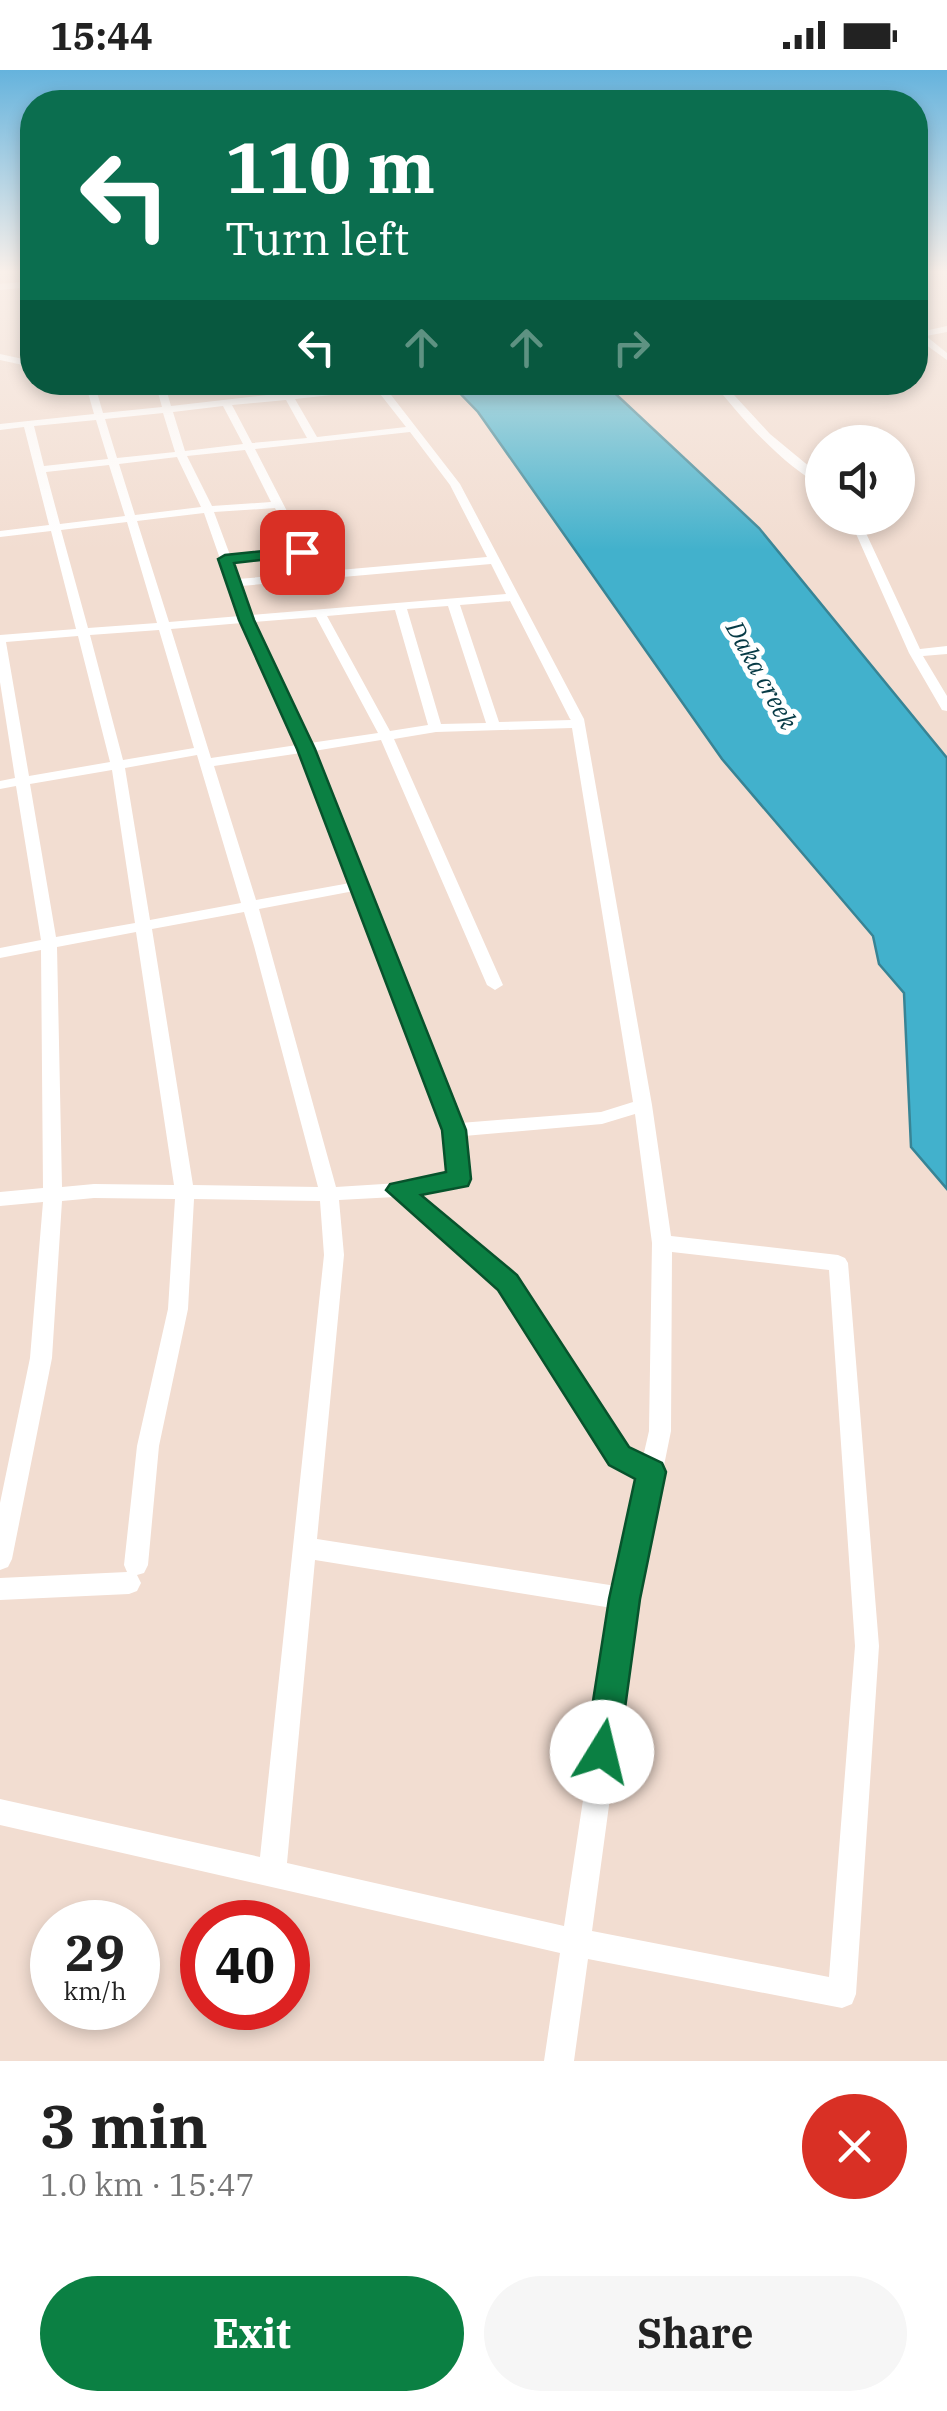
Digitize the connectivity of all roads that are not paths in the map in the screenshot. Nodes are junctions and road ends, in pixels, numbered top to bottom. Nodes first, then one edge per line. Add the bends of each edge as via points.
1 (93, 395) edge
2 (164, 395) edge
3 (309, 395) edge
4 (385, 395) edge
5 (728, 395) edge
6 (289, 398) junction
7 (226, 404) junction
8 (169, 409) junction
9 (99, 417) junction
10 (28, 424) junction
11 (0, 427) edge
12 (414, 429) junction
13 (313, 439) junction
14 (249, 447) junction
15 (181, 455) junction
16 (112, 461) junction
17 (805, 468) edge
18 (42, 469) junction
19 (278, 504) junction
20 (208, 509) junction
21 (130, 519) junction
22 (56, 528) junction
23 (0, 534) edge
24 (862, 535) edge
25 (225, 559) junction
26 (496, 560) junction
27 (234, 583) junction
28 (515, 597) junction
29 (453, 602) junction
30 (400, 607) junction
31 (320, 614) junction
32 (246, 620) junction
33 (164, 628) junction
34 (82, 634) junction
35 (0, 641) edge
36 (947, 650) edge
37 (916, 654) junction
38 (946, 703) edge
39 (578, 724) junction
40 (494, 726) junction
41 (436, 728) junction
42 (386, 736) junction
43 (306, 749) junction
44 (206, 756) junction
45 (118, 765) junction
46 (24, 781) junction
47 (0, 785) edge
48 (357, 886) junction
49 (250, 904) junction
50 (143, 925) junction
51 (49, 943) junction
52 (0, 953) edge
53 (495, 985) dead end
54 (643, 1106) junction
55 (454, 1130) junction
56 (398, 1190) junction
57 (185, 1192) junction
58 (53, 1194) junction
59 (329, 1194) junction
60 (0, 1199) edge
61 (662, 1243) junction
62 (651, 1472) junction
63 (304, 1548) junction
64 (0, 1558) edge
65 (0, 1589) edge
66 (625, 1599) junction
67 (0, 1812) edge
68 (272, 1874) junction
69 (574, 1942) junction
70 (559, 2061) edge

1 - 9 street
2 - 8 street
3 - 6 street
4 - 12 street
5 - 17 street
6 - 7 street
6 - 13 street
7 - 8 street
7 - 14 street
8 - 9 street
8 - 15 street
9 - 10 street
9 - 16 street
10 - 11 street
10 - 18 street
12 - 13 street
12 - 26 street via 456,484
13 - 14 street
14 - 15 street
14 - 19 street
15 - 16 street
15 - 20 street
16 - 18 street
16 - 21 street
18 - 22 street
19 - 20 street
19 - 25 street via 302,552
20 - 21 street
20 - 25 street
21 - 22 street
21 - 33 street
22 - 23 street
22 - 34 street
24 - 37 street
25 - 27 street
26 - 27 street
26 - 28 street
27 - 32 street
28 - 29 street
28 - 39 street
29 - 30 street
29 - 40 street
30 - 31 street
30 - 41 street
31 - 32 street
31 - 42 street
32 - 33 street
32 - 43 street
33 - 34 street
33 - 44 street
34 - 35 street
34 - 45 street
35 - 46 street
36 - 37 street
37 - 38 street
39 - 40 street
39 - 54 street
40 - 41 street
41 - 42 street
42 - 43 street
42 - 53 street
43 - 44 street
43 - 48 street
44 - 45 street
44 - 49 street
45 - 46 street
45 - 50 street
46 - 47 street
46 - 51 street
48 - 49 street
48 - 55 street
49 - 50 street
49 - 59 street
50 - 51 street
50 - 57 street
51 - 52 street
51 - 58 street
54 - 55 street via 602,1118
54 - 61 street
55 - 56 street via 459,1179
56 - 59 street
56 - 62 street via 508,1282 619,1456
57 - 58 street
57 - 59 street
57 - 65 street via 178,1308 148,1446 133,1574
58 - 60 street
58 - 64 street via 41,1358
59 - 63 street via 334,1255
61 - 62 street via 660,1431
61 - 69 street via 838,1263 867,1646 842,1994
62 - 66 street
63 - 66 street
63 - 68 street
66 - 69 street
67 - 68 street
68 - 69 street
69 - 70 street

